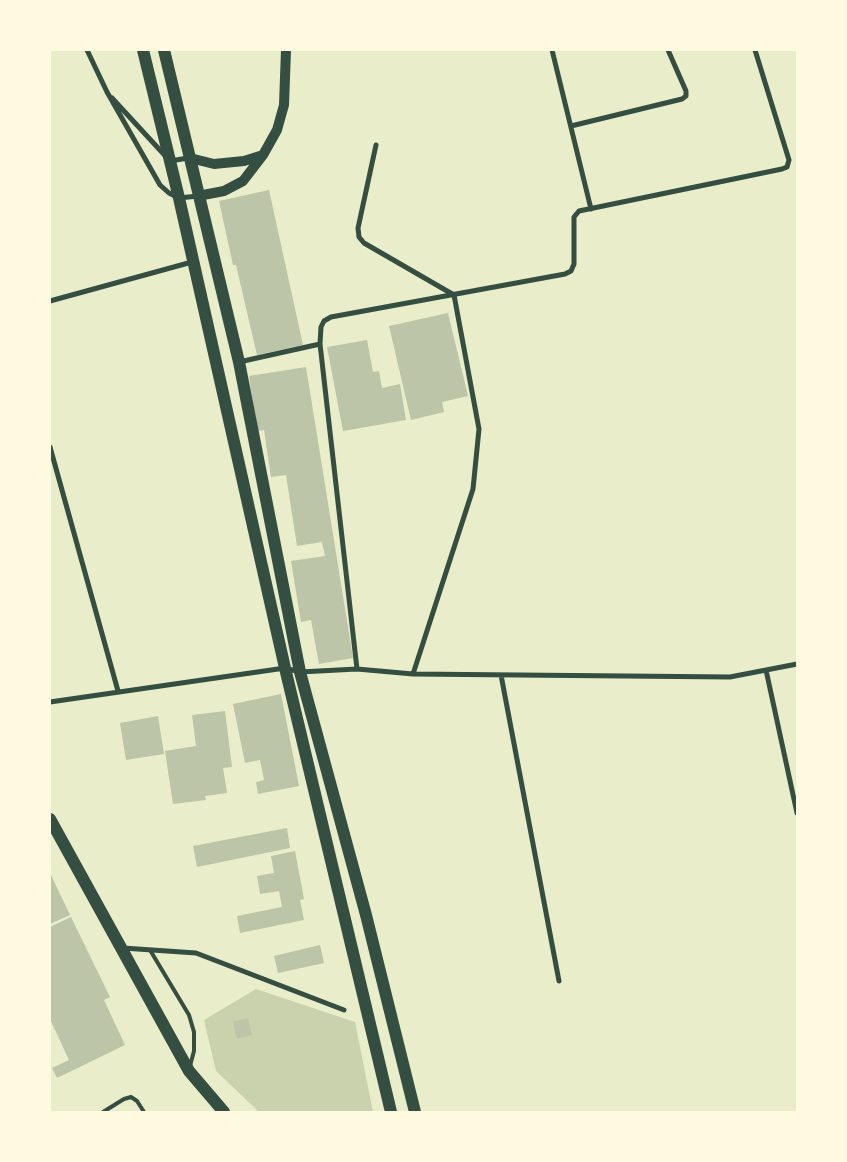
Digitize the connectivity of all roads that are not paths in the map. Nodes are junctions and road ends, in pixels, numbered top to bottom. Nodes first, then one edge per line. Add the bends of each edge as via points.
1 (86, 50) edge
2 (143, 50) edge
3 (164, 50) edge
4 (286, 50) edge
5 (552, 50) edge
6 (668, 50) edge
7 (754, 50) edge
8 (107, 92) junction
9 (571, 126) junction
10 (376, 145) dead end
11 (263, 155) junction
12 (190, 158) junction
13 (170, 161) junction
14 (198, 196) junction
15 (179, 198) junction
16 (591, 209) junction
17 (193, 262) junction
18 (454, 296) junction
19 (50, 301) edge
20 (320, 344) junction
21 (239, 362) junction
22 (50, 447) edge
23 (797, 664) edge
24 (285, 668) junction
25 (357, 669) junction
26 (766, 670) junction
27 (300, 672) junction
28 (412, 674) junction
29 (501, 675) junction
30 (118, 691) junction
31 (50, 702) edge
32 (797, 813) edge
33 (50, 818) edge
34 (120, 948) junction
35 (150, 950) junction
36 (559, 982) dead end
37 (344, 1010) dead end
38 (189, 1071) junction
39 (103, 1112) edge
40 (144, 1112) edge
41 (224, 1112) edge
42 (391, 1112) edge
43 (414, 1112) edge

1 - 8 street
2 - 13 main road
3 - 12 main road
4 - 11 main road via 284,105 277,130
5 - 9 street
6 - 9 street via 686,96
7 - 16 street via 789,160 787,167
8 - 13 street
8 - 15 street via 160,185
9 - 16 street
10 - 18 street via 358,228 359,237
11 - 12 main road via 214,164
11 - 14 main road via 242,181 224,191
12 - 13 street
12 - 14 main road
13 - 15 main road
14 - 15 street
14 - 21 main road
15 - 17 main road
16 - 18 street via 579,211 574,217 574,264 571,271
17 - 19 street
17 - 24 main road
18 - 20 street via 331,317 321,327
18 - 28 street via 479,429 473,489
20 - 21 street
20 - 25 street
21 - 27 main road
22 - 30 street
23 - 26 street
24 - 27 street
24 - 30 street
24 - 42 main road
25 - 27 street
25 - 28 street
26 - 29 street via 730,677
26 - 32 street
27 - 43 main road via 366,915
28 - 29 street
29 - 36 street
30 - 31 street
33 - 34 main road
34 - 35 street
34 - 38 main road
35 - 37 street via 196,953
35 - 38 lane via 188,1015 194,1032
38 - 41 main road
39 - 40 lane via 131,1097

